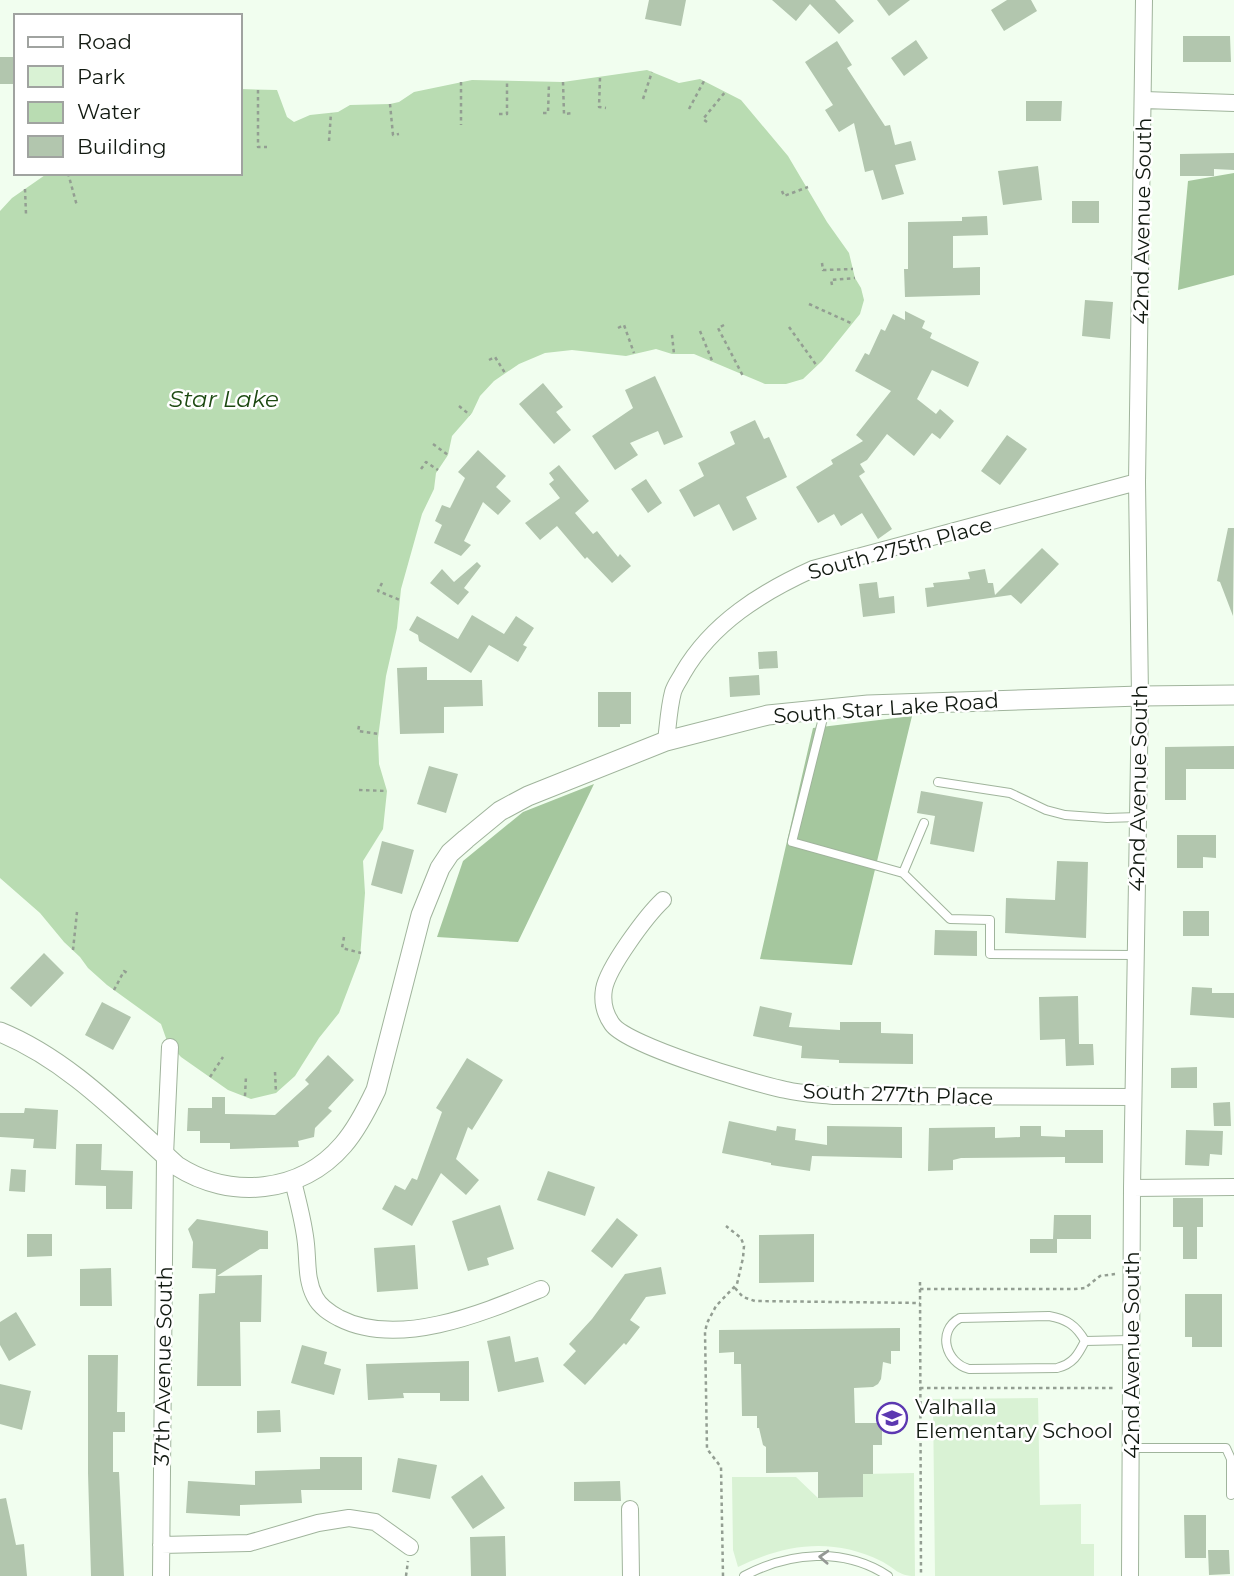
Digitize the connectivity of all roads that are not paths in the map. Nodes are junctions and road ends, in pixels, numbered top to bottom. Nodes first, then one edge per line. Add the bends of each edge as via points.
1 (1144, 0) edge
2 (1144, 100) junction
3 (1234, 103) edge
4 (1138, 482) junction
5 (1140, 695) junction
6 (1234, 695) edge
7 (825, 709) junction
8 (666, 741) junction
9 (938, 782) dead end
10 (1138, 817) junction
11 (924, 823) dead end
12 (903, 873) junction
13 (663, 900) dead end
14 (1135, 955) junction
15 (0, 1032) edge
16 (170, 1047) dead end
17 (1133, 1097) junction
18 (165, 1155) junction
19 (293, 1181) junction
20 (1234, 1187) edge
21 (1132, 1188) junction
22 (541, 1289) dead end
23 (1131, 1340) junction
24 (1085, 1341) junction
25 (1131, 1448) junction
26 (1231, 1495) dead end
27 (630, 1509) dead end
28 (161, 1545) junction
29 (410, 1547) dead end
30 (161, 1576) edge
31 (631, 1576) edge
32 (744, 1576) edge
33 (888, 1576) edge
34 (1130, 1576) edge

1 - 2 street, 42nd Avenue South
2 - 3 street
2 - 4 street, 42nd Avenue South
4 - 5 street, 42nd Avenue South
4 - 8 street, South 275th Place via 813,569 777,586 741,609 706,640 689,663 673,690
5 - 6 street, South Star Lake Road
5 - 7 street, South Star Lake Road
5 - 10 street, 42nd Avenue South
7 - 8 street, South Star Lake Road via 768,715
7 - 12 lane via 792,842
8 - 19 street, South Star Lake Road via 528,796 500,811 450,853 429,889 376,1090 342,1146
9 - 10 lane via 1010,793 1065,815
10 - 14 street, 42nd Avenue South
11 - 12 lane
12 - 14 lane via 950,919 990,920 990,954
13 - 17 street, South 277th Place via 644,919 606,981 604,998 615,1028 656,1051 786,1090 834,1096
14 - 17 street, 42nd Avenue South
15 - 18 street, South Star Lake Road via 73,1075
16 - 18 street, 37th Avenue South
17 - 21 street, 42nd Avenue South
18 - 19 street, South Star Lake Road via 192,1176 219,1185 266,1187
18 - 28 street, 37th Avenue South
19 - 22 street via 310,1284 323,1307 346,1322 375,1328 431,1326 485,1312
20 - 21 street
21 - 23 street, 42nd Avenue South
23 - 24 lane
23 - 25 street, 42nd Avenue South
24 - 24 lane via 1075,1326 1049,1316 960,1318 949,1328 946,1343 955,1362 969,1369 1057,1368 1072,1362
25 - 26 lane via 1226,1448 1231,1459
25 - 34 street, 42nd Avenue South
27 - 31 street
28 - 29 street via 248,1543 349,1518 375,1522
28 - 30 street, 37th Avenue South
33 -> 32 lane via 864,1564 816,1556 782,1560

